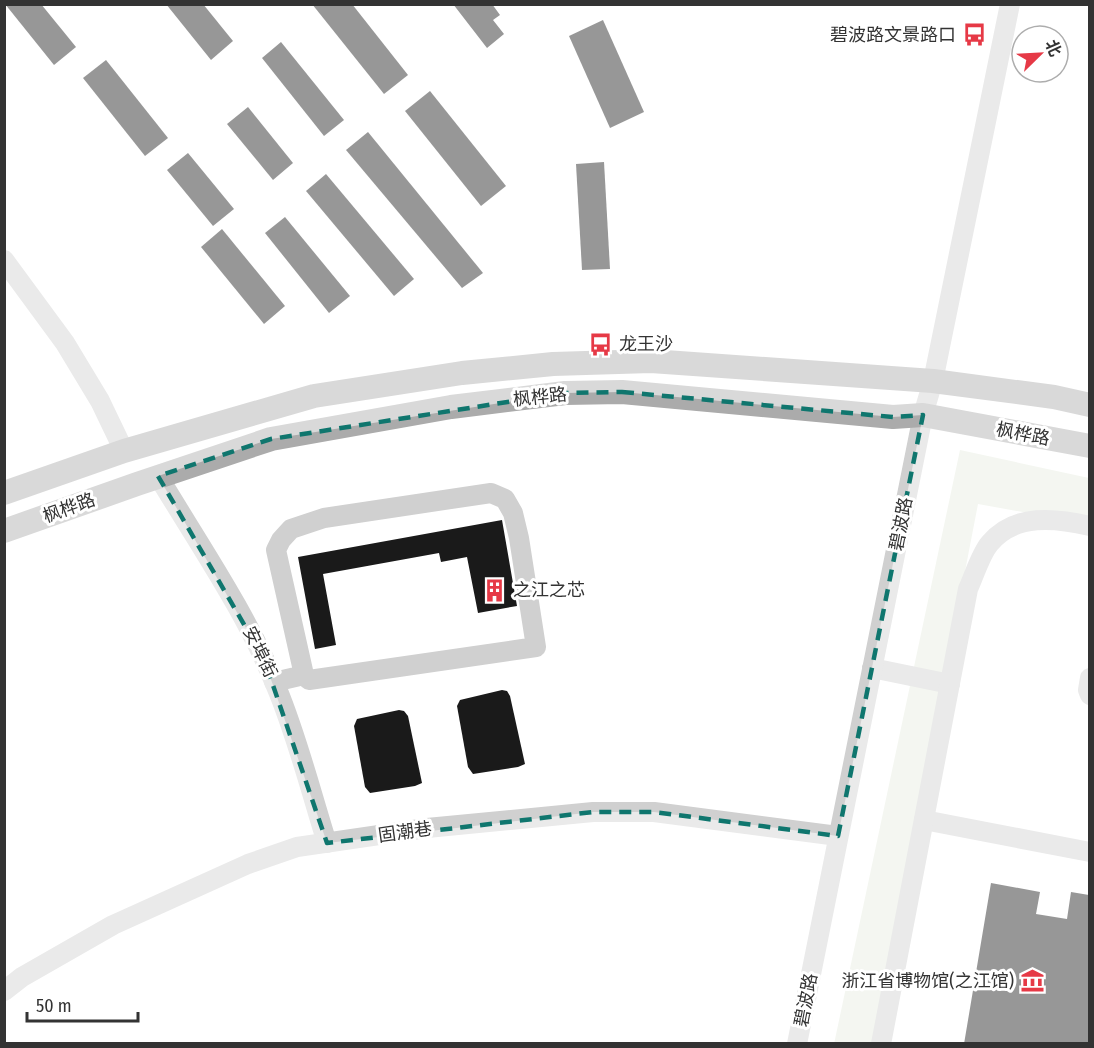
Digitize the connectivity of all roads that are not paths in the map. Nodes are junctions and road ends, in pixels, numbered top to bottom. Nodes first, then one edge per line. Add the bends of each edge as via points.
1 (1010, 4) edge
2 (4, 260) edge
3 (933, 381) junction
4 (1089, 405) edge
5 (923, 415) junction
6 (1089, 446) edge
7 (124, 451) junction
8 (158, 477) junction
9 (4, 493) edge
10 (1089, 526) edge
11 (4, 531) edge
12 (872, 668) junction
13 (304, 675) junction
14 (1089, 678) edge
15 (274, 682) junction
16 (950, 684) junction
17 (1089, 695) edge
18 (924, 820) junction
19 (838, 836) junction
20 (327, 843) junction
21 (1089, 852) edge
22 (4, 990) edge
23 (797, 1044) edge
24 (881, 1044) edge

1 - 3 street, 碧波路
2 - 7 street via 65,343
3 - 4 main road, 枫桦路
3 - 5 street, 碧波路
3 - 7 main road, 枫桦路 via 651,361 553,364 462,373 314,396
5 - 6 main road, 枫桦路
5 - 8 main road, 枫桦路 via 893,417 621,392 565,393 451,407 271,439
5 - 12 street, 碧波路
7 - 9 main road, 枫桦路
8 - 11 main road, 枫桦路
8 - 15 street, 安埠街 via 250,630
10 - 16 street via 1060,519 1028,520 989,543 968,589
12 - 16 street
12 - 19 street, 碧波路
13 - 13 street via 309,680 536,647 519,538 505,499 490,493 324,518 291,529 276,550
13 - 15 street
14 - 17 street
15 - 20 street, 安埠街
16 - 18 street
18 - 21 street
18 - 24 street
19 - 20 street, 固潮巷 via 654,812 593,812 427,828
19 - 23 street, 碧波路
20 - 22 street, 固潮巷 via 297,847 248,864 147,909

